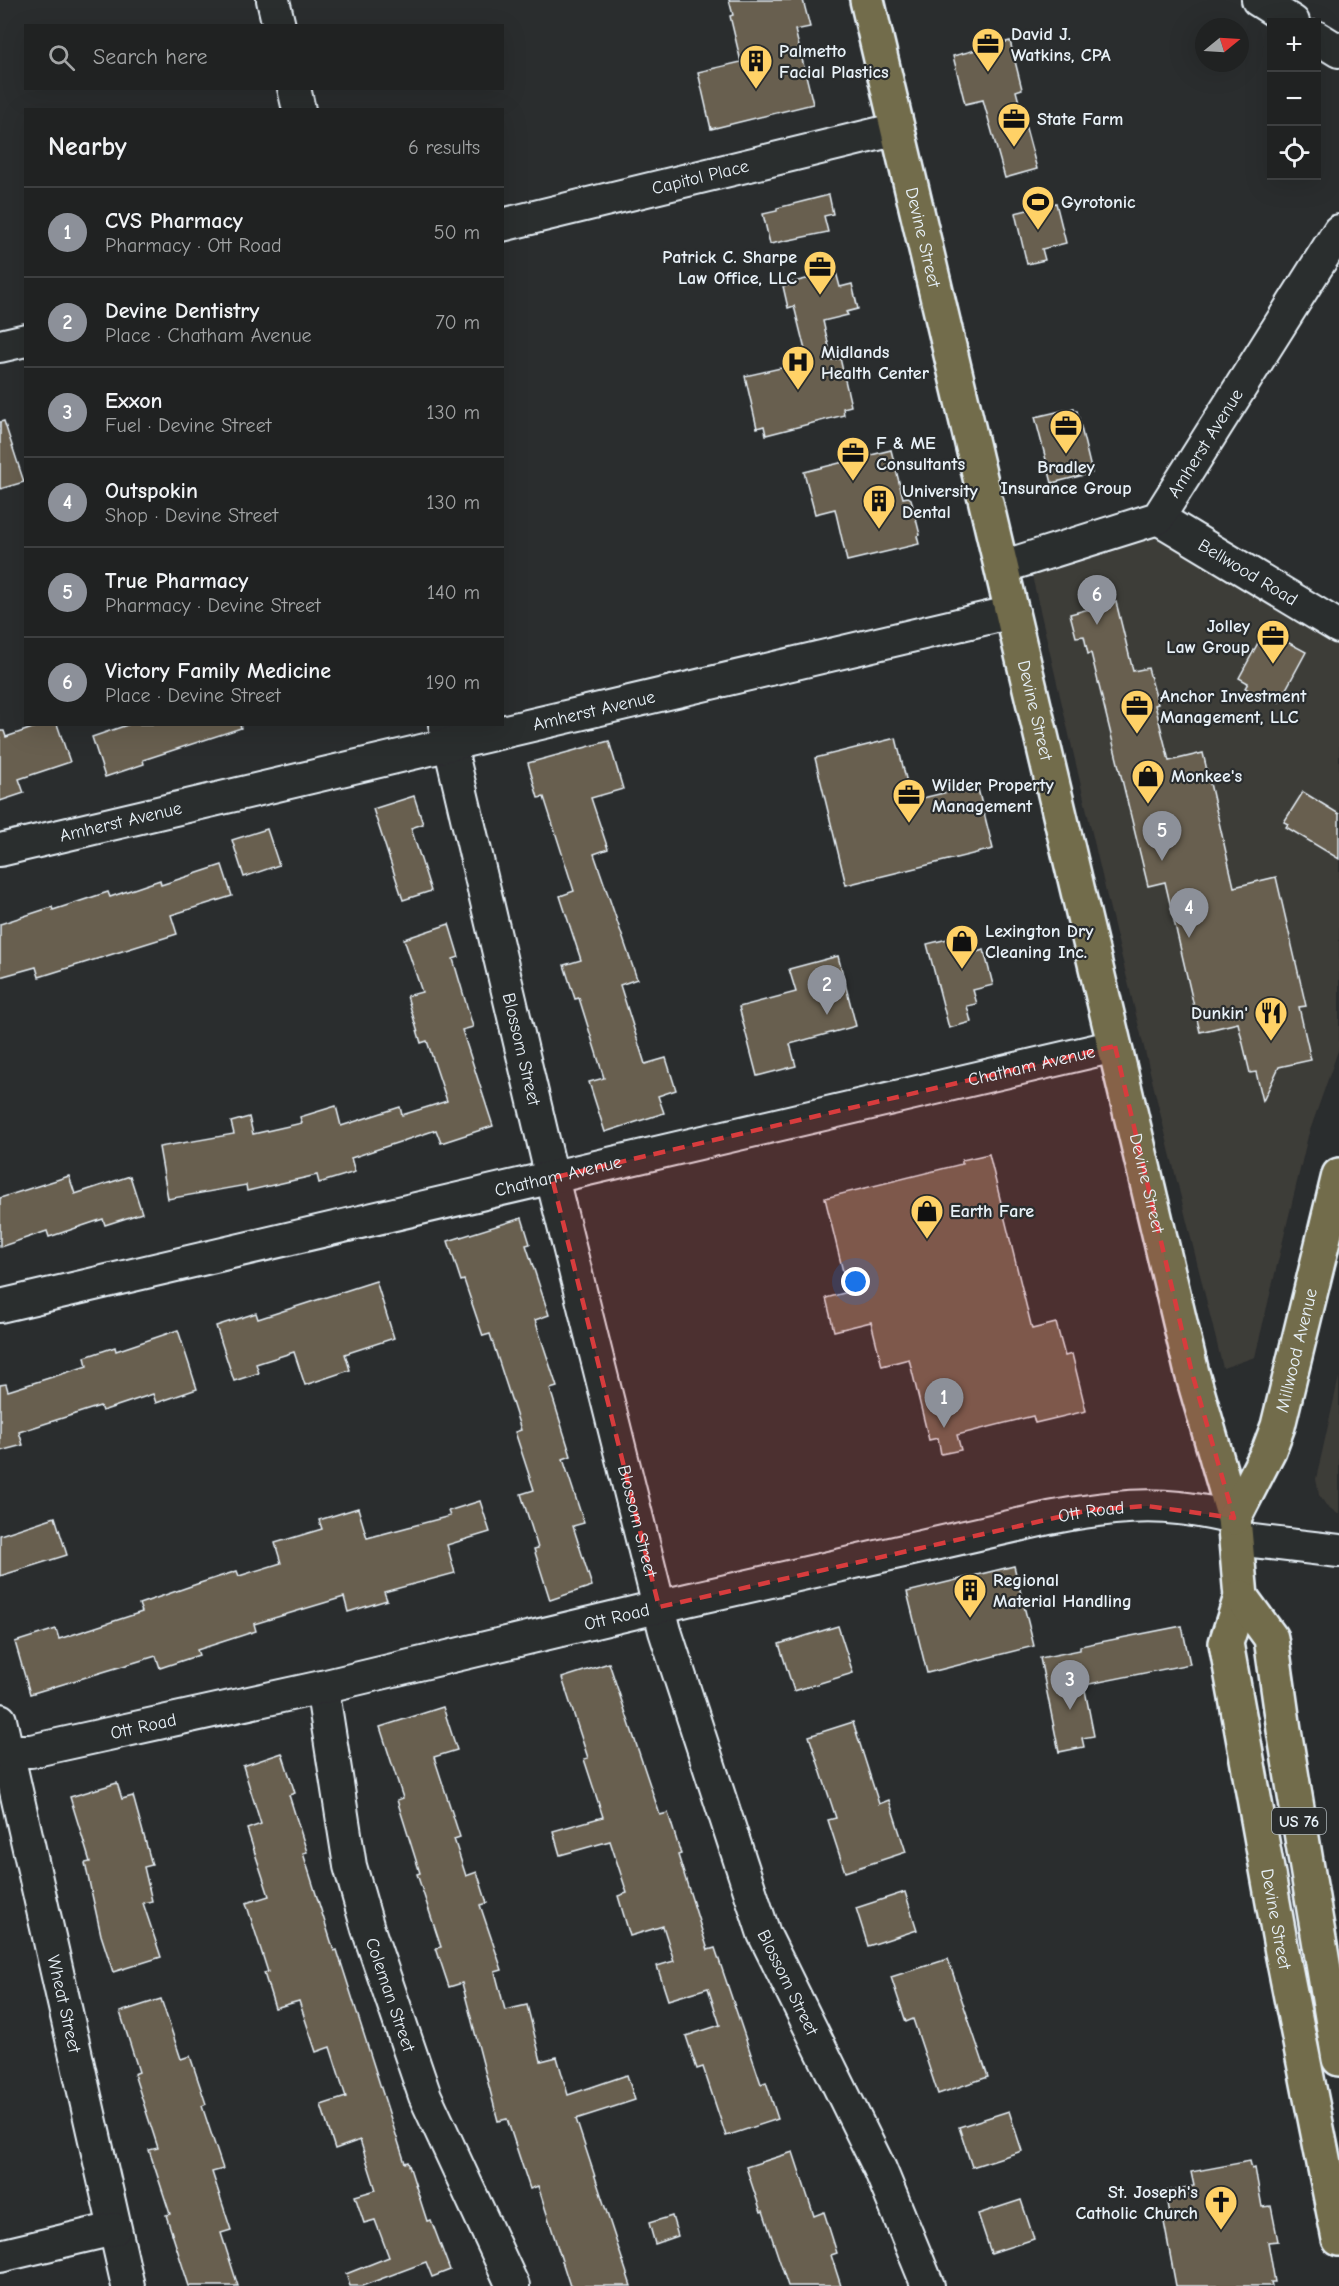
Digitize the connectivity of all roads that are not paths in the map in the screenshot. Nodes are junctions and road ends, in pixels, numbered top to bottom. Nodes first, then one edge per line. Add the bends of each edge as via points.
1 (273, 0) edge
2 (867, 0) edge
3 (1258, 0) edge
4 (1287, 18) edge
5 (279, 24) edge
6 (1321, 40) edge
7 (1339, 51) edge
8 (294, 90) edge
9 (299, 108) edge
10 (898, 129) junction
11 (504, 225) edge
12 (1339, 231) edge
13 (24, 340) edge
14 (0, 346) edge
15 (1158, 518) junction
16 (1002, 567) junction
17 (1013, 612) junction
18 (1339, 627) edge
19 (504, 723) edge
20 (488, 726) edge
21 (447, 735) edge
22 (0, 850) edge
23 (1115, 1046) junction
24 (1339, 1175) edge
25 (552, 1178) junction
26 (0, 1306) edge
27 (1235, 1528) junction
28 (1339, 1551) edge
29 (1241, 1597) junction
30 (659, 1607) junction
31 (322, 1687) junction
32 (0, 1720) edge
33 (4, 1751) edge
34 (1296, 1804) junction
35 (1257, 1808) junction
36 (1339, 2059) edge
37 (1330, 2145) edge
38 (114, 2229) junction
39 (1339, 2239) edge
40 (0, 2256) edge
41 (128, 2286) edge
42 (513, 2286) edge
43 (928, 2286) edge

1 - 5 street
2 - 10 main road, Devine Street
3 - 4 street
6 - 7 street
8 - 9 street
10 - 11 street, Capitol Place
10 - 16 main road, Devine Street
12 - 15 street, Amherst Avenue
13 - 14 street
15 - 16 street, Amherst Avenue
15 - 18 street, Bellwood Road
16 - 17 main road, Devine Street
17 - 19 street, Amherst Avenue
17 - 23 main road, Devine Street
20 - 21 street, Amherst Avenue
21 - 22 street, Amherst Avenue
21 - 25 street, Blossom Street
23 - 25 street, Chatham Avenue
23 - 27 main road, Devine Street via 1192,1372
24 - 27 main road, Millwood Avenue via 1278,1425
25 - 26 street, Chatham Avenue
25 - 30 street, Blossom Street
27 - 28 street, Ott Road
27 - 29 main road, Devine Street / US 76
27 - 30 street, Ott Road via 1178,1508 1090,1510
29 - 34 main road, US 76 via 1271,1638
29 - 35 main road, Devine Street / US 76 via 1226,1643
30 - 31 street, Ott Road
30 - 43 street, Blossom Street via 764,1934 880,2169
31 - 33 street, Ott Road via 31,1751
31 - 42 street, Coleman Street via 350,1866 368,1929 425,2096
32 - 33 street, Wheat Street
33 - 38 street, Wheat Street
34 - 35 main road
34 - 36 main road, US 76
35 - 37 main road, Devine Street / US 76 via 1282,1952
37 - 39 main road, Devine Street / US 76
38 - 40 street
38 - 41 street, Wheat Street

